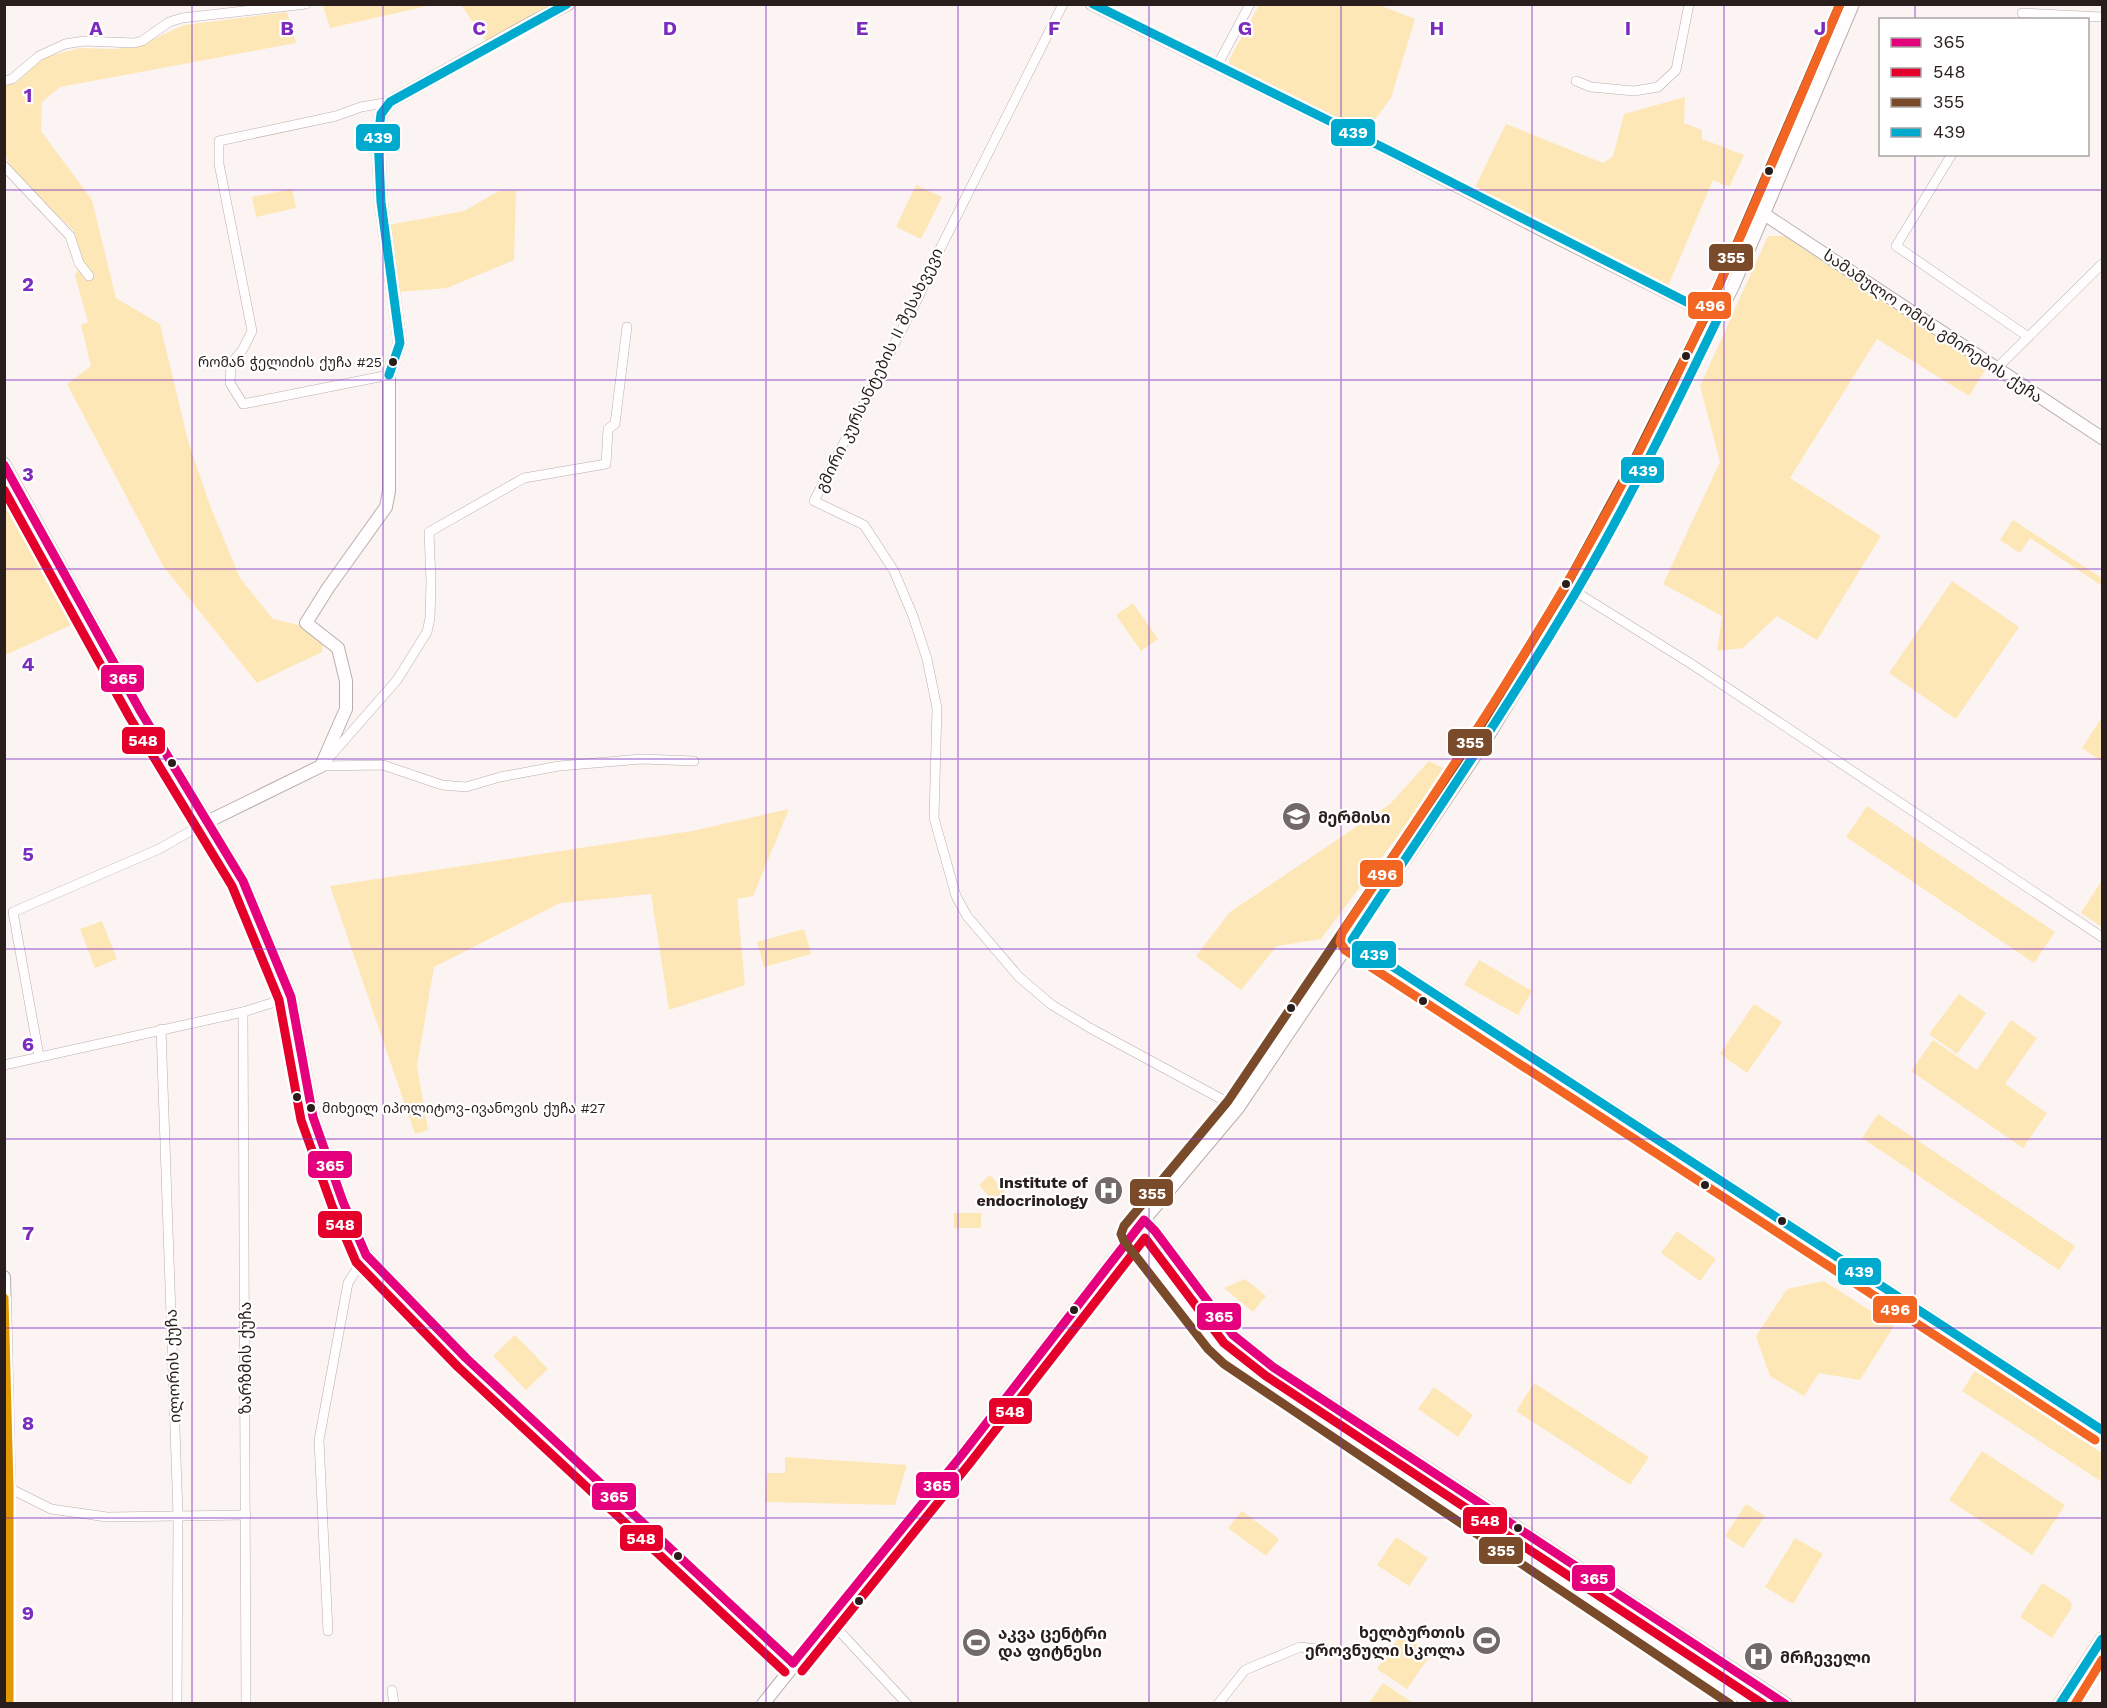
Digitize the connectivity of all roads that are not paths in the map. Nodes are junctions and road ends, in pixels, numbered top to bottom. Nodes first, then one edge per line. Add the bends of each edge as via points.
1 (306, 4) edge
2 (568, 4) edge
3 (1063, 4) edge
4 (1092, 4) edge
5 (1250, 4) edge
6 (1689, 4) edge
7 (1853, 4) edge
8 (2022, 12) edge
9 (2103, 17) edge
10 (1217, 66) junction
11 (4, 81) edge
12 (1576, 81) dead end
13 (390, 102) junction
14 (1951, 156) edge
15 (4, 166) edge
16 (1764, 214) junction
17 (2103, 264) edge
18 (89, 276) dead end
19 (1718, 318) junction
20 (627, 327) dead end
21 (2027, 336) junction
22 (1997, 368) junction
23 (389, 375) junction
24 (2103, 438) edge
25 (4, 464) edge
26 (1576, 592) junction
27 (694, 761) dead end
28 (321, 766) junction
29 (207, 822) junction
30 (2103, 938) edge
31 (1352, 940) junction
32 (291, 997) junction
33 (243, 1012) junction
34 (161, 1029) junction
35 (39, 1056) junction
36 (4, 1065) edge
37 (1238, 1108) junction
38 (1144, 1220) junction
39 (1133, 1234) junction
40 (366, 1255) junction
41 (1186, 1272) junction
42 (4, 1277) edge
43 (1172, 1283) junction
44 (1273, 1367) junction
45 (1266, 1380) junction
46 (1349, 1417) junction
47 (1341, 1430) junction
48 (2103, 1430) edge
49 (7, 1488) edge
50 (178, 1515) junction
51 (246, 1515) junction
52 (1601, 1582) junction
53 (1591, 1596) junction
54 (829, 1620) junction
55 (328, 1631) dead end
56 (2103, 1639) edge
57 (1325, 1650) dead end
58 (793, 1663) junction
59 (392, 1690) dead end
60 (1771, 1699) edge
61 (9, 1704) edge
62 (177, 1704) edge
63 (246, 1704) edge
64 (394, 1704) edge
65 (763, 1704) edge
66 (907, 1704) edge
67 (1218, 1704) edge
68 (1752, 1704) edge
69 (1786, 1704) edge
70 (2060, 1704) edge

1 - 11 street via 182,18 134,44 65,44 39,56 12,79
2 - 13 street
3 - 37 street, გმირი კურსანტების II შესახვევი via 814,501 864,525 894,571 913,616 937,708 933,818 956,896 967,916 1019,976 1052,1005
4 - 10 street
5 - 10 street
6 - 12 street via 1676,70 1658,87 1634,91 1591,87
7 - 16 street
8 - 9 street
10 - 19 street
13 - 23 street via 381,114 378,137 381,202 400,343
13 - 23 street via 219,141 219,164 252,331 231,364 230,383 243,404
14 - 21 street via 1896,246
15 - 18 street via 70,236 78,263
16 - 19 street
16 - 22 street, სამამულო ომის გმირების ქუჩა
17 - 21 street
19 - 26 street via 1641,474
20 - 28 street via 615,424 608,429 606,464 524,478 429,532 431,591 427,632 397,680
21 - 22 street
22 - 24 street, სამამულო ომის გმირების ქუჩა
23 - 28 street via 386,507 306,623 338,648 346,681 346,709
25 - 29 street via 141,712
26 - 30 street via 1693,665
26 - 31 street via 1485,741
27 - 28 street via 642,759 559,766 466,787 442,785 383,765
28 - 29 street
29 - 32 street via 243,881
29 - 35 street via 159,849 13,912
31 - 37 street
31 - 48 street
32 - 33 street
32 - 40 street via 313,1117
33 - 34 street
33 - 51 street, ზარზმის ქუჩა
34 - 35 street
34 - 50 street, ილორის ქუჩა
35 - 36 street
37 - 38 street
38 - 39 street
38 - 41 street
39 - 43 street
39 - 54 street
40 - 55 street via 348,1283 319,1440
40 - 58 street via 466,1358
41 - 43 street
41 - 44 street via 1233,1335
42 - 49 street
43 - 45 street via 1217,1342
44 - 45 street
44 - 46 street
45 - 47 street
46 - 47 street
46 - 52 street
47 - 53 street
49 - 50 street via 51,1509 107,1517
49 - 61 street
50 - 51 street
50 - 62 street, ილორის ქუჩა
51 - 63 street, ზარზმის ქუჩა
52 - 53 street
52 - 60 street
53 - 68 street
54 - 58 street
54 - 66 street
56 - 70 main road
57 - 67 street via 1300,1647 1245,1670
58 - 65 street
59 - 64 street
60 - 69 street

